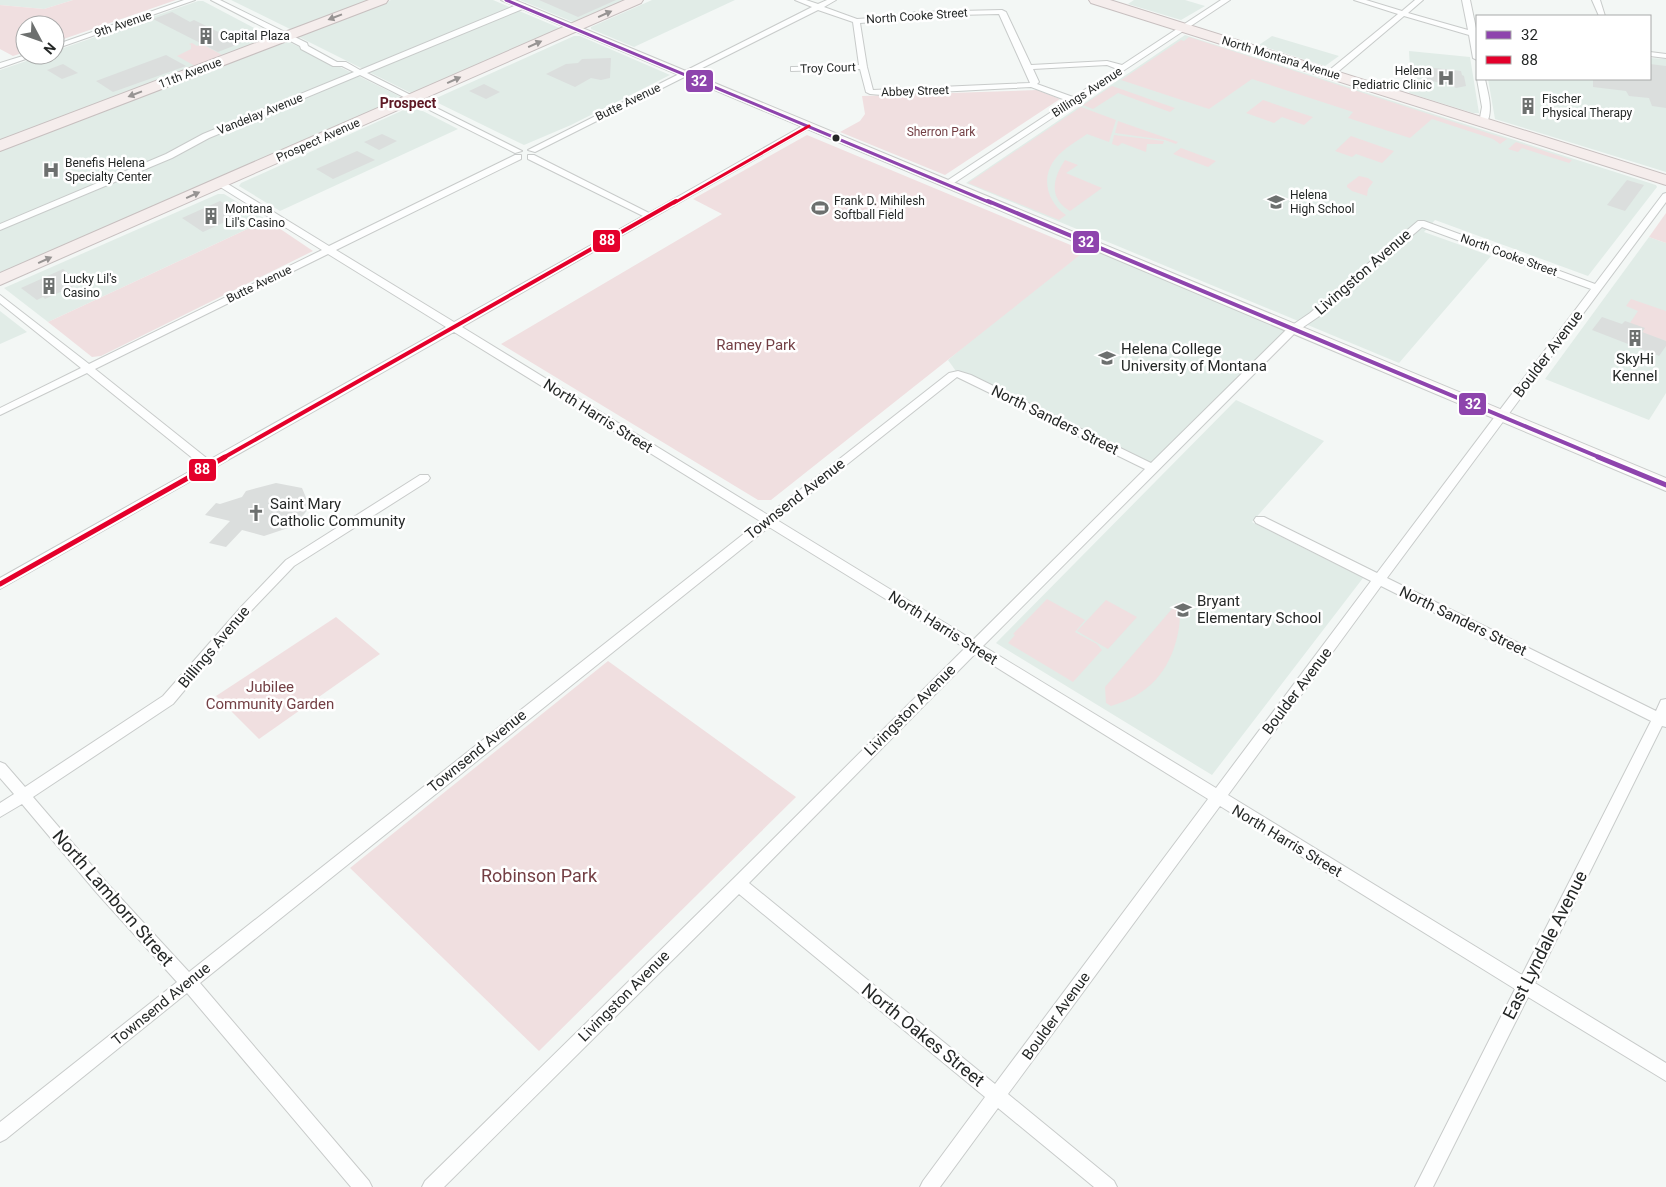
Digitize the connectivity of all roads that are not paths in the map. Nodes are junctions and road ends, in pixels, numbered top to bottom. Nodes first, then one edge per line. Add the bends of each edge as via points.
1 (191, 0) edge
2 (215, 0) edge
3 (381, 0) edge
4 (506, 0) edge
5 (636, 0) edge
6 (799, 0) edge
7 (832, 0) edge
8 (1096, 0) edge
9 (1226, 0) edge
10 (1358, 0) edge
11 (1419, 0) edge
12 (1466, 0) edge
13 (1596, 0) edge
14 (522, 6) junction
15 (818, 7) junction
16 (1402, 13) junction
17 (1602, 15) edge
18 (856, 21) junction
19 (573, 28) junction
20 (1184, 28) junction
21 (1475, 34) edge
22 (286, 36) junction
23 (65, 44) edge
24 (1651, 54) edge
25 (1666, 56) edge
26 (15, 61) edge
27 (0, 66) edge
28 (863, 67) junction
29 (1027, 67) junction
30 (1123, 68) junction
31 (794, 69) dead end
32 (361, 73) junction
33 (684, 74) junction
34 (1330, 74) junction
35 (1481, 80) edge
36 (1032, 85) junction
37 (412, 99) junction
38 (1073, 100) junction
39 (1483, 122) junction
40 (810, 126) junction
41 (0, 146) edge
42 (531, 153) junction
43 (518, 154) junction
44 (1666, 180) edge
45 (220, 183) junction
46 (948, 184) junction
47 (1666, 196) edge
48 (649, 216) junction
49 (1421, 223) joint
50 (0, 226) edge
51 (328, 250) junction
52 (0, 280) edge
53 (1598, 288) junction
54 (0, 298) edge
55 (454, 327) junction
56 (1292, 330) junction
57 (88, 368) junction
58 (958, 374) joint
59 (0, 412) edge
60 (1502, 416) junction
61 (208, 466) junction
62 (1152, 468) junction
63 (424, 478) dead end
64 (1666, 485) edge
65 (768, 520) junction
66 (1260, 520) dead end
67 (1378, 580) junction
68 (0, 584) edge
69 (973, 646) junction
70 (1666, 704) edge
71 (1662, 720) edge
72 (0, 768) edge
73 (24, 796) junction
74 (1217, 798) junction
75 (0, 811) edge
76 (738, 884) junction
77 (188, 982) junction
78 (1524, 986) junction
79 (1666, 1074) edge
80 (997, 1096) junction
81 (0, 1134) edge
82 (363, 1187) edge
83 (431, 1187) edge
84 (930, 1187) edge
85 (1108, 1187) edge
86 (1424, 1187) edge

1 - 23 street, 9th Avenue
2 - 22 street
3 -> 22 highway, 11th Avenue
4 - 14 street
19 -> 5 highway, Prospect Avenue
6 - 15 street, North Cooke Street
7 - 15 street, Butte Avenue
8 - 20 highway, North Montana Avenue
9 - 20 street, Billings Avenue
10 - 16 street
11 - 16 street
12 - 21 street
13 - 17 street
14 - 19 street
14 - 32 street, Vandelay Avenue
15 - 18 street, North Cooke Street
15 - 33 street, Butte Avenue
16 - 21 street
16 - 34 street
18 - 28 street, Abbey Street
18 - 29 street, North Cooke Street via 916,14 998,11 1003,13
19 - 33 street
37 -> 19 highway, Prospect Avenue
20 - 30 street, Billings Avenue
20 - 34 highway, North Montana Avenue
22 - 32 street via 336,64
22 -> 41 highway, 11th Avenue
24 - 25 street
26 - 27 street
28 - 31 street, Troy Court
28 - 36 street, Abbey Street via 868,89 874,93
29 - 30 street via 1107,63
29 - 36 street, North Cooke Street via 1034,82
30 - 38 street, Billings Avenue
32 - 37 street
32 - 50 street, Vandelay Avenue
33 - 40 street
33 - 42 street, Butte Avenue
34 - 39 highway, North Montana Avenue
35 - 39 street via 1486,105
36 - 38 street
37 - 43 street
37 - 45 highway, Prospect Avenue
38 - 46 street, Billings Avenue
39 - 44 highway, North Montana Avenue
40 - 46 street
40 - 48 street
42 - 43 street
42 - 48 street
43 - 51 street, Butte Avenue
45 - 51 street, North Harris Street
52 -> 45 highway, Prospect Avenue
46 - 56 street
47 - 53 street, Boulder Avenue
48 - 55 street
49 - 53 street, North Cooke Street
49 - 56 street, Livingston Avenue
51 - 55 street, North Harris Street
51 - 57 street, Butte Avenue
53 - 60 street, Boulder Avenue
54 - 57 street
55 - 61 street
55 - 65 street, North Harris Street
56 - 60 street
56 - 62 street, Livingston Avenue
57 - 59 street, Butte Avenue
57 - 61 street
58 - 62 street, North Sanders Street
58 - 65 street, Townsend Avenue
60 - 64 street
60 - 67 street, Boulder Avenue
61 - 68 street
62 - 69 street, Livingston Avenue
63 - 73 street, Billings Avenue via 290,563 168,700
65 - 69 street, North Harris Street
65 - 77 street, Townsend Avenue
66 - 67 street, North Sanders Street
67 - 71 street, North Sanders Street
67 - 74 street, Boulder Avenue
69 - 74 street, North Harris Street
69 - 76 street, Livingston Avenue
70 - 71 street, East Lyndale Avenue
71 - 78 street, East Lyndale Avenue
72 - 73 street, North Lamborn Street
73 - 75 street, Billings Avenue
73 - 77 street, North Lamborn Street
74 - 78 street, North Harris Street
74 - 80 street, Boulder Avenue
76 - 80 street, North Oakes Street
76 - 83 street, Livingston Avenue
77 - 81 street, Townsend Avenue
77 - 82 street, North Lamborn Street
78 - 79 street, North Harris Street
78 - 86 street, East Lyndale Avenue
80 - 84 street, Boulder Avenue
80 - 85 street, North Oakes Street

